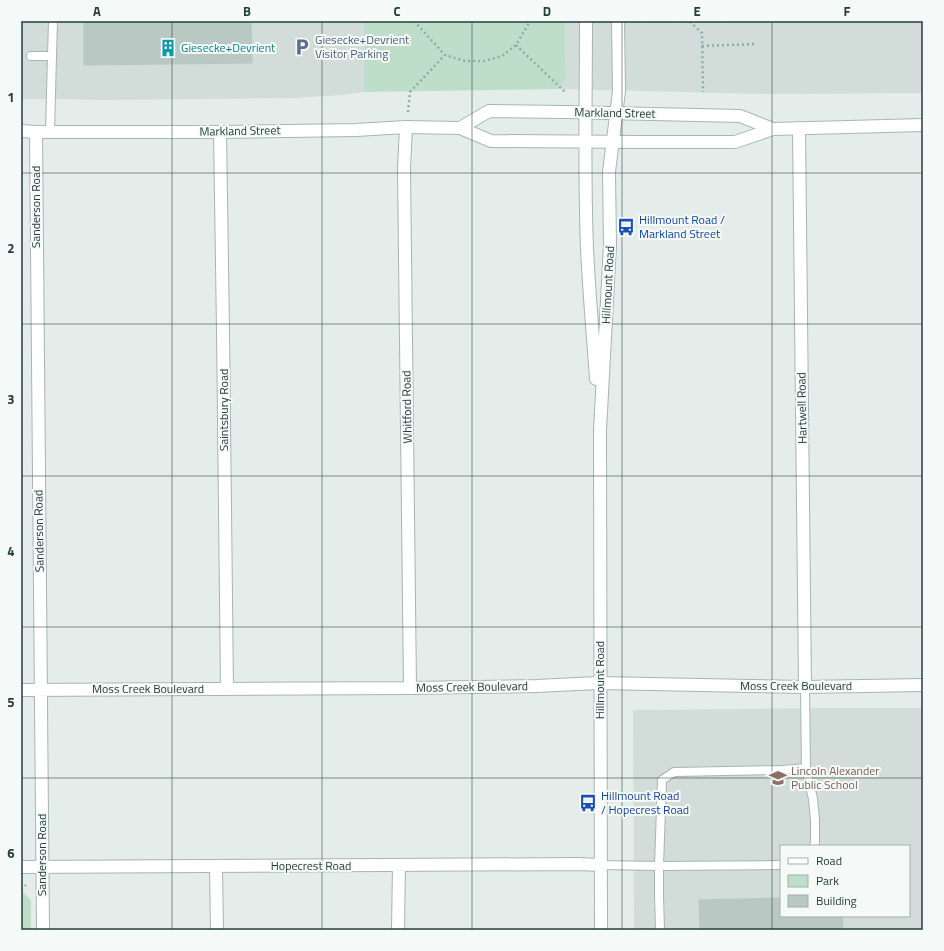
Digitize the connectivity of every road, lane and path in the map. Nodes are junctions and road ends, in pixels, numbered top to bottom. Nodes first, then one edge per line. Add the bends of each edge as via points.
1 (53, 21) edge
2 (414, 21) edge
3 (530, 21) edge
4 (586, 21) edge
5 (618, 21) edge
6 (660, 21) edge
7 (679, 21) edge
8 (630, 22) edge
9 (756, 44) dead end
10 (516, 45) junction
11 (702, 46) junction
12 (445, 55) junction
13 (31, 56) dead end
14 (52, 56) junction
15 (565, 92) dead end
16 (703, 92) dead end
17 (586, 112) junction
18 (616, 113) junction
19 (923, 126) edge
20 (406, 127) junction
21 (460, 128) junction
22 (799, 128) junction
23 (773, 129) junction
24 (21, 131) edge
25 (36, 132) junction
26 (50, 132) junction
27 (220, 132) junction
28 (585, 141) junction
29 (613, 142) junction
30 (600, 430) junction
31 (600, 683) junction
32 (923, 685) edge
33 (805, 686) junction
34 (227, 688) junction
35 (410, 688) junction
36 (21, 690) edge
37 (41, 690) junction
38 (806, 768) junction
39 (814, 845) edge
40 (399, 865) junction
41 (600, 865) junction
42 (780, 865) edge
43 (659, 866) junction
44 (21, 867) edge
45 (43, 867) junction
46 (216, 867) junction
47 (26, 885) dead end
48 (21, 889) edge
49 (43, 930) edge
50 (217, 930) edge
51 (398, 930) edge
52 (601, 930) edge
53 (660, 930) edge

1 - 14 lane
2 - 12 path
3 - 10 path
4 - 17 street, Hillmount Road
5 - 18 street, Hillmount Road
6 - 7 path
6 - 8 path
7 - 11 path via 689,21 702,33
9 - 11 path
10 - 12 path via 502,56 485,61 465,61
10 - 15 path
11 - 16 path
12 - 20 path via 410,92
13 - 14 lane
14 - 26 lane
17 - 18 street, Markland Street
17 - 21 street, Markland Street via 489,111
17 - 28 street, Hillmount Road
18 - 23 street, Markland Street via 740,116
18 - 29 street, Hillmount Road
19 - 22 street, Markland Street
20 - 21 street, Markland Street
20 - 27 street, Markland Street
20 - 35 street, Whitford Road via 404,168
21 - 28 street, Markland Street via 491,141
22 - 23 street, Markland Street
22 - 33 street, Hartwell Road
23 - 29 street, Markland Street via 735,142
24 - 25 street, Markland Street
25 - 26 street, Markland Street
25 - 37 street, Sanderson Road
26 - 27 street, Markland Street
27 - 34 street, Saintsbury Road
28 - 29 street, Markland Street
28 - 30 street, Hillmount Road via 587,248
29 - 30 street, Hillmount Road via 609,172 610,245
30 - 31 street, Hillmount Road
31 - 33 street, Moss Creek Boulevard
31 - 35 street, Moss Creek Boulevard
31 - 41 street, Hillmount Road
32 - 33 street, Moss Creek Boulevard
33 - 38 lane
34 - 35 street, Moss Creek Boulevard
34 - 37 street, Moss Creek Boulevard
36 - 37 street, Moss Creek Boulevard
37 - 45 street, Sanderson Road
38 - 39 lane via 815,813
38 - 43 lane via 674,772 662,780
40 - 41 street, Hopecrest Road
40 - 46 street, Hopecrest Road
40 - 51 street
41 - 43 lane
41 - 52 street, Hillmount Road
42 - 43 lane
43 - 53 lane
44 - 45 street, Hopecrest Road
45 - 46 street, Hopecrest Road
45 - 49 street, Sanderson Road
46 - 50 street
47 - 48 path

